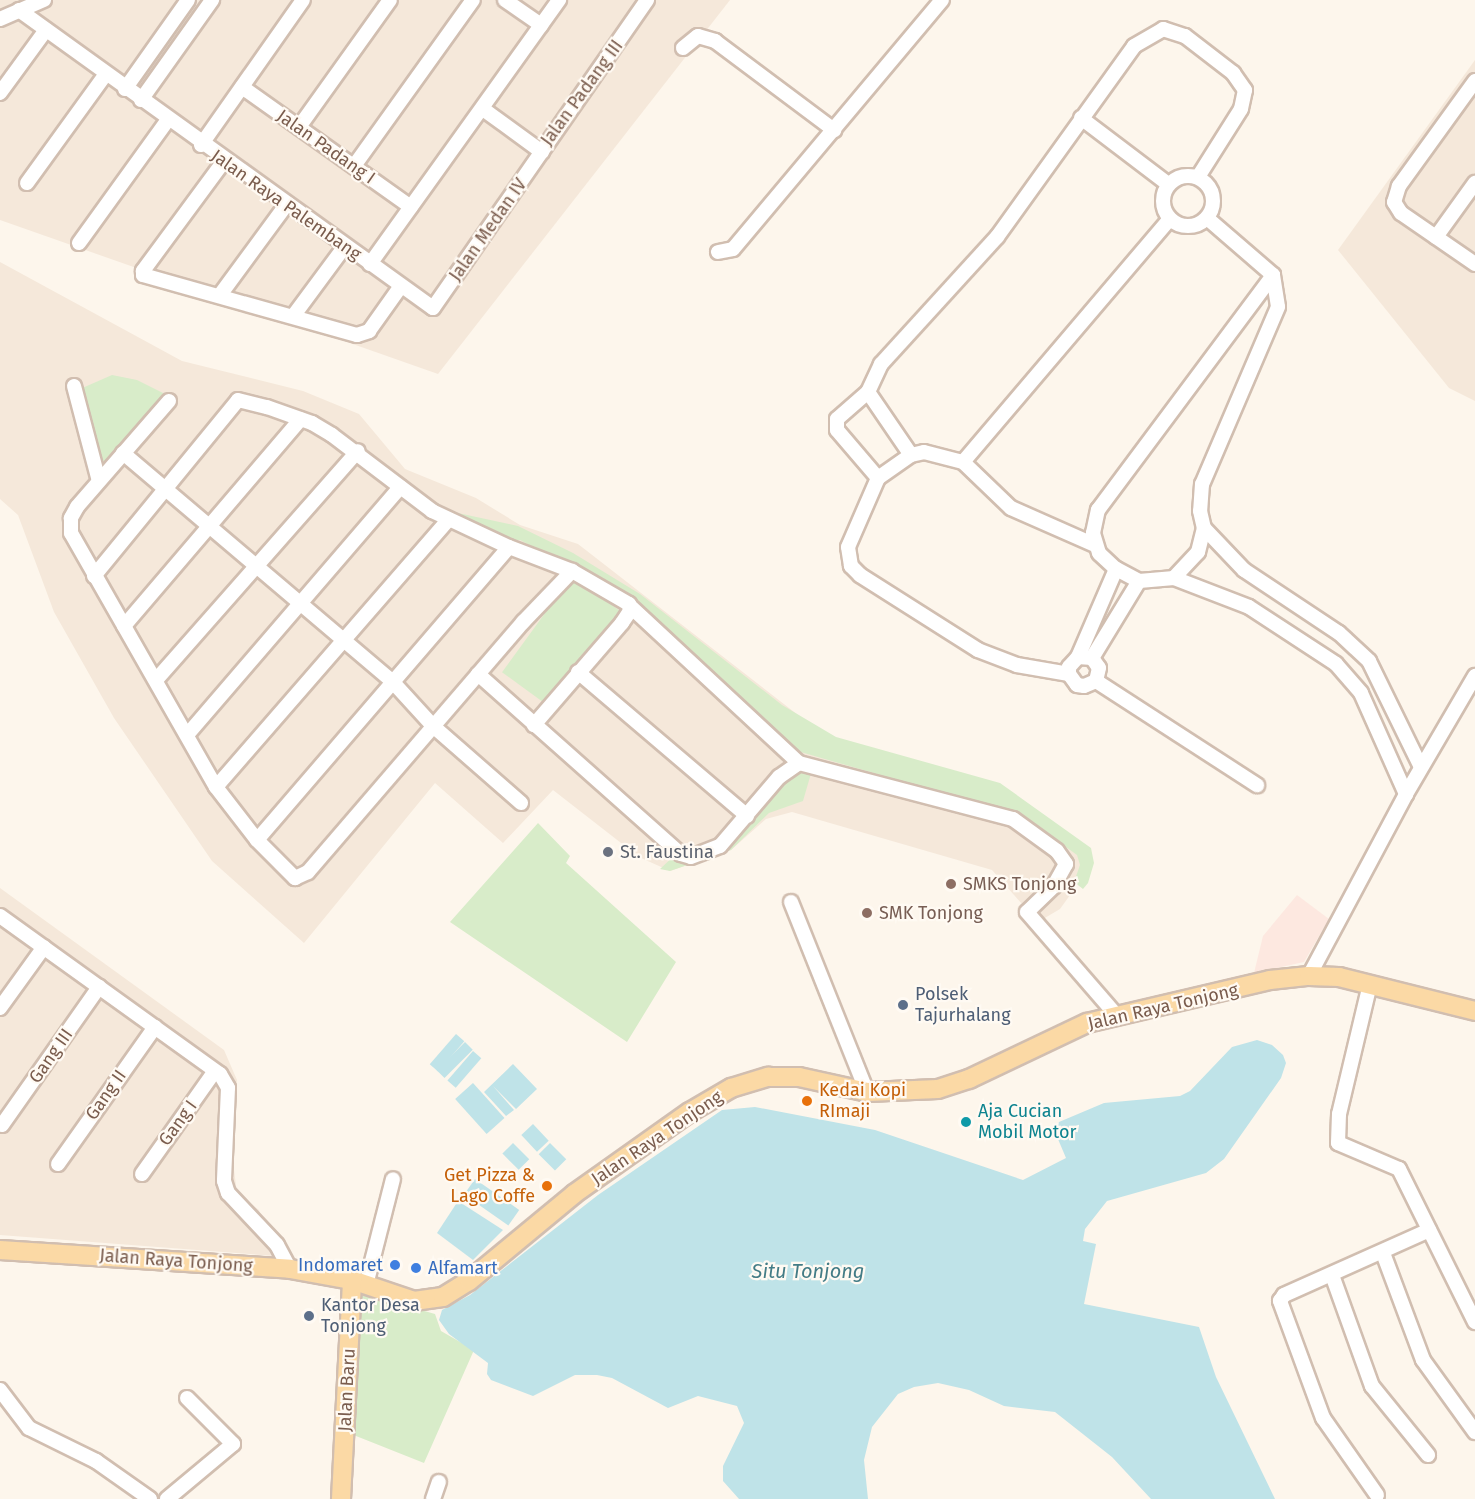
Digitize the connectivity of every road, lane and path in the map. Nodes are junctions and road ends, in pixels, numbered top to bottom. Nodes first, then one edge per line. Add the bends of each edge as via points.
1 (44, 0) edge
2 (188, 0) edge
3 (212, 0) edge
4 (390, 0) edge
5 (473, 0) edge
6 (505, 0) edge
7 (559, 0) edge
8 (942, 0) edge
9 (301, 1) edge
10 (642, 2) edge
11 (19, 10) junction
12 (0, 19) edge
13 (541, 25) junction
14 (46, 30) junction
15 (683, 48) dead end
16 (106, 74) junction
17 (1475, 81) edge
18 (242, 87) junction
19 (125, 89) junction
20 (0, 93) edge
21 (141, 100) junction
22 (483, 109) junction
23 (1081, 118) junction
24 (167, 120) junction
25 (299, 127) junction
26 (834, 130) junction
27 (201, 145) junction
28 (542, 152) junction
29 (224, 160) junction
30 (354, 166) junction
31 (1198, 177) junction
32 (27, 183) dead end
33 (1475, 183) edge
34 (1168, 184) junction
35 (286, 205) junction
36 (411, 207) junction
37 (1207, 218) junction
38 (1170, 219) junction
39 (1436, 237) junction
40 (80, 243) dead end
41 (345, 246) junction
42 (718, 252) dead end
43 (370, 264) junction
44 (1475, 264) edge
45 (1273, 275) junction
46 (401, 286) junction
47 (220, 295) junction
48 (433, 308) joint
49 (294, 315) junction
50 (74, 386) dead end
51 (868, 392) junction
52 (169, 401) dead end
53 (301, 419) junction
54 (358, 451) junction
55 (123, 453) junction
56 (911, 455) junction
57 (963, 462) junction
58 (878, 478) junction
59 (99, 481) junction
60 (400, 487) junction
61 (164, 489) junction
62 (448, 520) junction
63 (207, 528) junction
64 (1204, 528) junction
65 (1095, 545) junction
66 (509, 548) junction
67 (254, 565) junction
68 (1116, 569) junction
69 (572, 571) junction
70 (94, 576) junction
71 (1174, 578) junction
72 (1139, 580) junction
73 (301, 604) junction
74 (631, 607) junction
75 (124, 626) junction
76 (344, 643) junction
77 (1085, 657) junction
78 (578, 672) junction
79 (478, 674) junction
80 (1069, 674) junction
81 (1475, 676) edge
82 (156, 680) junction
83 (391, 680) junction
84 (1096, 681) junction
85 (534, 725) junction
86 (433, 726) junction
87 (187, 735) junction
88 (799, 764) junction
89 (1421, 767) junction
90 (1257, 784) dead end
91 (216, 787) junction
92 (1406, 794) junction
93 (521, 803) dead end
94 (747, 816) junction
95 (257, 840) junction
96 (791, 902) dead end
97 (0, 916) edge
98 (44, 947) junction
99 (1309, 976) junction
100 (1370, 984) junction
101 (99, 987) junction
102 (0, 1008) edge
103 (1475, 1011) edge
104 (1117, 1016) junction
105 (155, 1027) junction
106 (215, 1071) junction
107 (867, 1092) junction
108 (2, 1125) dead end
109 (58, 1164) dead end
110 (142, 1174) dead end
111 (393, 1179) dead end
112 (1429, 1230) junction
113 (0, 1250) edge
114 (1383, 1253) junction
115 (290, 1269) junction
116 (1332, 1275) junction
117 (359, 1283) junction
118 (1475, 1322) edge
119 (0, 1390) edge
120 (187, 1398) dead end
121 (1475, 1432) edge
122 (1428, 1455) dead end
123 (439, 1482) dead end
124 (134, 1494) edge
125 (1377, 1495) dead end
126 (150, 1499) edge
127 (166, 1499) edge
128 (341, 1499) edge
129 (433, 1499) edge

1 - 11 street
2 - 19 street
3 - 21 street
4 - 25 street
5 - 30 street
6 - 13 street
7 - 13 street
8 - 26 street
9 - 18 street
10 - 28 street, Jalan Padang III
11 - 12 street
11 - 14 street, Jalan Raya Palembang
13 - 22 street
14 - 16 street, Jalan Raya Palembang
14 - 20 street
15 - 26 street via 698,36 715,41
16 - 19 street, Jalan Raya Palembang
16 - 32 street
17 - 39 street via 1395,195 1396,208
18 - 25 street, Jalan Padang I
18 - 27 street
19 - 21 street, Jalan Raya Palembang
21 - 24 street, Jalan Raya Palembang
22 - 28 street, Jalan Padang III
22 - 36 street
23 - 31 street via 1144,37 1162,29 1185,36 1233,73 1245,90 1241,109
23 - 34 street
23 - 51 street via 997,237 881,364
24 - 27 street, Jalan Raya Palembang
24 - 40 street
25 - 30 street, Jalan Padang I
26 - 42 street via 733,249
27 - 29 street, Jalan Raya Palembang
28 - 48 street, Jalan Medan IV
29 - 35 street, Jalan Raya Palembang
29 - 47 street via 142,273
30 - 36 street, Jalan Padang I
31 - 34 street via 1177,178
31 - 37 street via 1211,190 1213,200
33 - 39 street
34 - 38 street via 1162,202
35 - 41 street, Jalan Raya Palembang
35 - 47 street
36 - 43 street
37 - 38 street via 1189,226
37 - 45 street
38 - 57 street
39 - 44 street
41 - 43 street, Jalan Raya Palembang
41 - 49 street
43 - 46 street, Jalan Raya Palembang
45 - 64 street via 1278,299 1274,319 1202,484 1199,499
45 - 65 street via 1104,499 1094,522
46 - 48 street, Jalan Raya Palembang
46 - 49 street via 363,335
47 - 49 street
50 - 59 street
51 - 56 street
51 - 58 street via 841,414 836,424
52 - 55 street
53 - 54 street
53 - 61 street via 238,400
53 - 63 street
54 - 60 street
54 - 67 street
55 - 59 street
55 - 61 street
56 - 57 street via 938,453
56 - 58 street
57 - 65 street via 1011,508
58 - 80 street via 848,547 851,566 978,650 1017,665
59 - 70 street via 77,507 70,526
60 - 62 street
60 - 73 street
61 - 63 street
61 - 70 street
62 - 66 street
62 - 76 street
63 - 67 street
63 - 75 street
64 - 71 street via 1198,552
64 - 89 street via 1244,570 1339,633 1362,654 1380,679
65 - 68 street
66 - 69 street
66 - 83 street
67 - 73 street
67 - 82 street
68 - 72 street
68 - 77 street
69 - 74 street
69 - 79 street
70 - 75 street
71 - 72 street
71 - 92 street via 1250,607 1336,664 1361,693
72 - 77 street
73 - 76 street
73 - 87 street
74 - 78 street via 622,623
74 - 88 street
75 - 82 street
76 - 83 street
76 - 91 street
77 - 80 street via 1069,667
77 - 84 street via 1099,668
78 - 85 street
78 - 94 street
79 - 85 street
79 - 86 street
80 - 84 street via 1077,685
81 - 89 street
82 - 87 street
83 - 86 street
83 - 95 street
84 - 90 street
85 - 94 street via 681,854 704,855 720,846
86 - 93 street
86 - 95 street via 302,878 286,872
87 - 91 street
88 - 94 street via 779,777
88 - 104 street via 1012,819 1057,851 1066,864 1062,876 1027,912
89 - 92 street
91 - 95 street
92 - 99 street
96 - 107 street
97 - 98 street
98 - 101 street
98 - 102 street
99 - 100 main road, Jalan Raya Tonjong
99 - 104 main road, Jalan Raya Tonjong via 1270,981
100 - 103 main road, Jalan Raya Tonjong
100 - 112 street via 1339,1114 1338,1143 1399,1169
101 - 105 street
101 - 108 street, Gang III
104 - 107 main road, Jalan Raya Tonjong via 1088,1023 949,1086 909,1092
105 - 106 street
105 - 109 street, Gang II
106 - 110 street, Gang I
106 - 115 street via 228,1088 224,1181 228,1193 273,1239
107 - 117 main road, Jalan Raya Tonjong via 799,1077 768,1077 731,1088 573,1194 469,1281 443,1297 414,1301
111 - 117 street
112 - 114 street
112 - 118 street
113 - 115 main road, Jalan Raya Tonjong
114 - 116 street
114 - 121 street via 1423,1360
115 - 117 main road, Jalan Raya Tonjong
116 - 122 street via 1372,1386
116 - 125 street via 1284,1295 1280,1305 1323,1418
117 - 128 main road, Jalan Baru
119 - 124 street via 29,1428 96,1461
120 - 127 street via 233,1444
123 - 129 street
124 - 126 street

